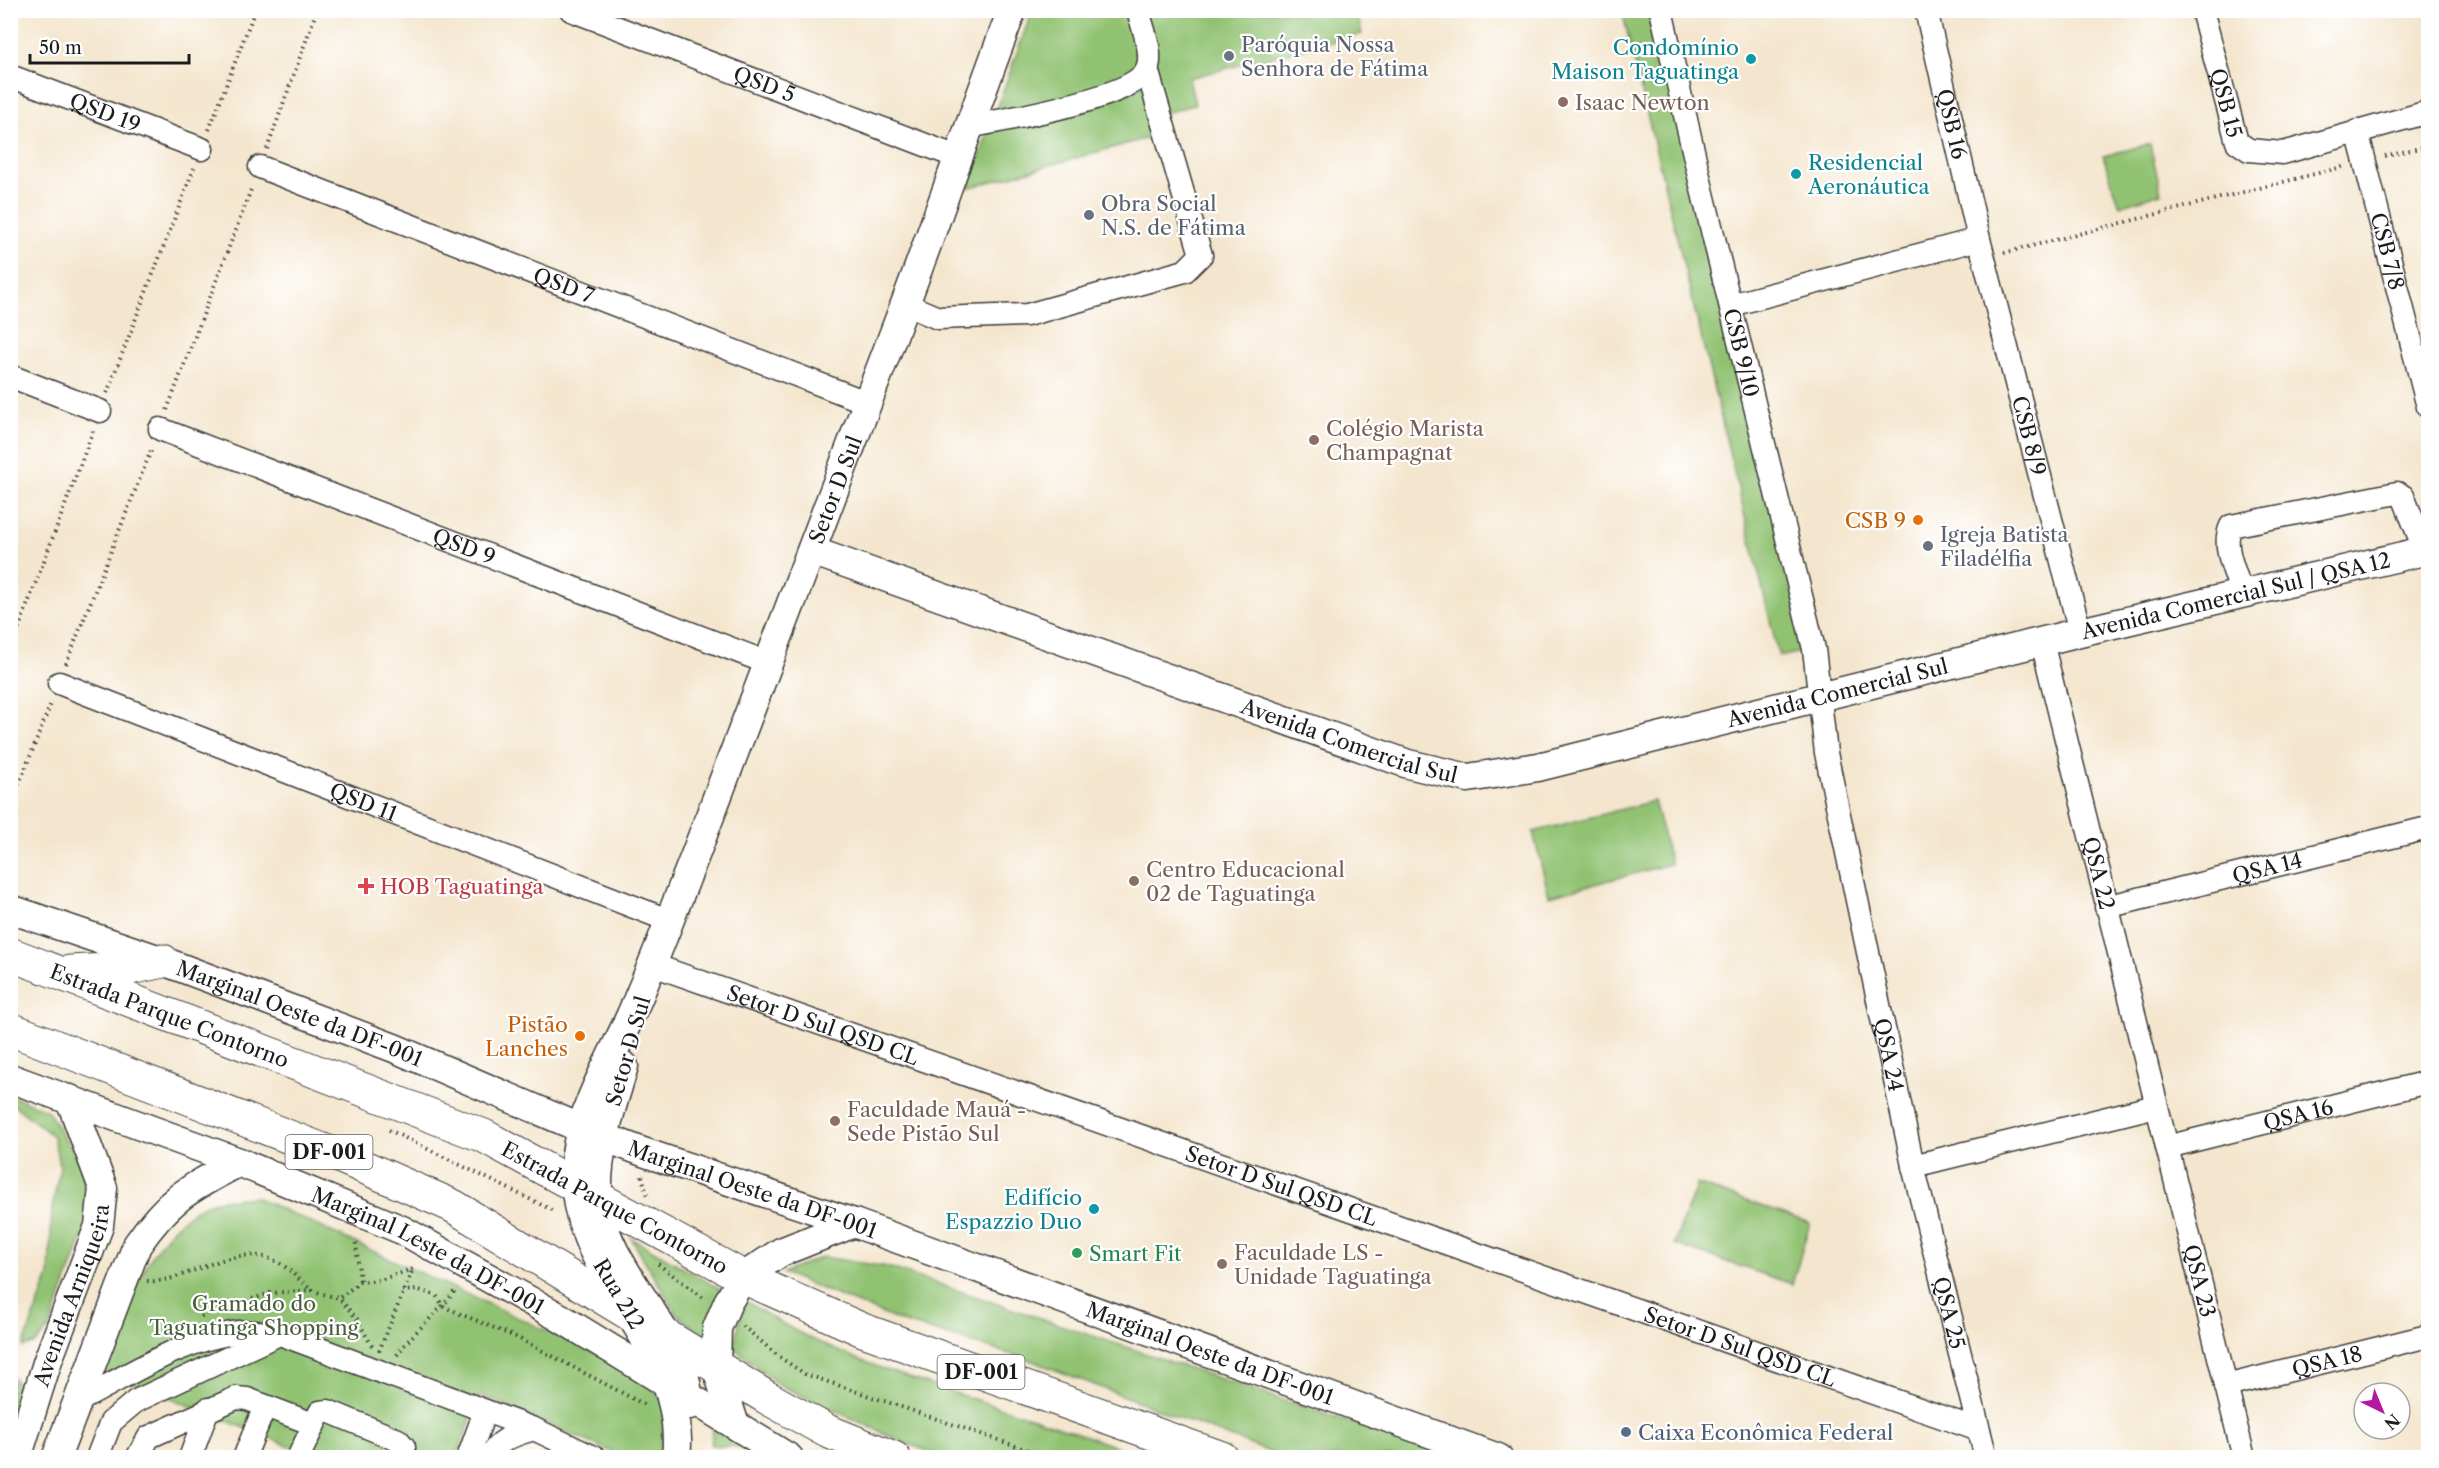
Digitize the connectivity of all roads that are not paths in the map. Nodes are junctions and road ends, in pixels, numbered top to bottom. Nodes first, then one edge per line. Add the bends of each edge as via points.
1 (571, 10) edge
2 (1012, 10) edge
3 (1138, 10) edge
4 (1661, 10) edge
5 (1926, 10) edge
6 (2202, 10) edge
7 (1147, 69) junction
8 (10, 76) edge
9 (2428, 112) edge
10 (968, 128) junction
11 (2357, 131) junction
12 (201, 149) road end
13 (957, 157) junction
14 (260, 167) dead end
15 (1982, 248) junction
16 (905, 304) junction
17 (1731, 305) junction
18 (10, 375) edge
19 (868, 403) junction
20 (2428, 407) edge
21 (100, 411) road end
22 (159, 429) dead end
23 (2427, 550) edge
24 (812, 551) junction
25 (2242, 594) junction
26 (2080, 632) junction
27 (2042, 642) junction
28 (768, 663) junction
29 (59, 682) dead end
30 (1820, 696) junction
31 (2428, 828) edge
32 (2106, 907) junction
33 (10, 909) edge
34 (670, 921) junction
35 (10, 954) edge
36 (163, 961) junction
37 (653, 965) junction
38 (56, 972) junction
39 (10, 1029) edge
40 (10, 1078) edge
41 (2428, 1082) edge
42 (70, 1099) junction
43 (2156, 1106) junction
44 (592, 1133) junction
45 (2167, 1147) junction
46 (238, 1162) junction
47 (1913, 1167) junction
48 (586, 1190) junction
49 (854, 1223) junction
50 (743, 1277) junction
51 (630, 1312) junction
52 (280, 1334) junction
53 (666, 1334) junction
54 (2428, 1336) edge
55 (55, 1344) junction
56 (93, 1357) junction
57 (716, 1366) junction
58 (2226, 1386) junction
59 (677, 1389) junction
60 (78, 1401) junction
61 (265, 1406) junction
62 (208, 1409) junction
63 (485, 1411) junction
64 (313, 1424) junction
65 (735, 1425) junction
66 (534, 1429) junction
67 (1979, 1430) junction
68 (303, 1456) edge
69 (17, 1458) edge
70 (56, 1458) edge
71 (97, 1458) edge
72 (137, 1458) edge
73 (189, 1458) edge
74 (244, 1458) edge
75 (404, 1458) edge
76 (468, 1458) edge
77 (489, 1458) edge
78 (595, 1458) edge
79 (676, 1458) edge
80 (694, 1458) edge
81 (789, 1458) edge
82 (894, 1458) edge
83 (1221, 1458) edge
84 (1498, 1458) edge
85 (1986, 1458) edge
86 (2244, 1458) edge

1 - 13 street, QSD 5
2 - 10 main road, Setor D Sul
3 - 7 street via 1150,59
4 - 17 street, CSB 9/10
5 - 15 street, QSB 16
6 - 11 street, QSB 15 via 2237,142 2248,150 2283,153
7 - 10 street via 1134,82 1088,102
7 - 16 street via 1201,255 1185,271 1027,315 938,318
8 - 12 street, QSD 19
9 - 11 street, QSB 15
10 - 13 main road, Setor D Sul
11 - 20 street, CSB 7/8
13 - 16 main road, Setor D Sul
14 - 19 street, QSD 7
15 - 17 street
15 - 26 street, CSB 8/9
16 - 19 main road, Setor D Sul
17 - 30 street, CSB 9/10 via 1814,649
18 - 21 street
19 - 24 main road, Setor D Sul
22 - 28 street, QSD 9
23 - 25 main road, Avenida Comercial Sul / QSA 12
23 - 25 street via 2403,496 2397,493 2231,526 2226,535
24 - 28 main road, Setor D Sul
24 - 30 main road, Avenida Comercial Sul via 1408,764 1468,778 1539,767
25 - 26 main road, Avenida Comercial Sul / QSA 12
26 - 27 main road, Avenida Comercial Sul / QSA 12
27 - 30 main road, Avenida Comercial Sul
27 - 32 street, QSA 22
28 - 34 main road, Setor D Sul
29 - 34 street, QSD 11
30 - 47 street, QSA 24 via 1826,753
31 - 32 street, QSA 14
32 - 43 street, QSA 22
33 - 36 main road, Marginal Oeste da DF-001
34 - 37 main road, Setor D Sul
35 - 38 highway, Estrada Parque Contorno / DF-001
36 - 38 highway via 125,969
36 - 44 main road, Marginal Oeste da DF-001 via 394,1048
37 - 44 main road, Setor D Sul
37 - 67 street, Setor D Sul QSD CL
38 - 48 highway, Estrada Parque Contorno / DF-001 via 484,1136
39 - 51 highway, DF-001 via 341,1157 453,1206
40 - 42 main road, Marginal Leste da DF-001
41 - 45 street, QSA 16
42 - 46 main road, Marginal Leste da DF-001
42 - 55 main road, Avenida Arniqueira via 103,1188 99,1226
43 - 45 street, QSA 23
43 - 47 street
44 - 48 main road, Rua 212 via 598,1170
44 - 49 main road, Marginal Oeste da DF-001
45 - 58 street, QSA 23
46 - 56 main road, Avenida Arniqueira via 180,1195 157,1215 137,1245
46 - 59 main road, Marginal Leste da DF-001 via 402,1230
47 - 67 street, QSA 25
48 - 50 highway, Estrada Parque Contorno / DF-001
48 - 51 main road, Rua 212 via 578,1214 589,1245
48 - 53 main road, Rua 212 via 634,1286
49 - 50 main road via 781,1252
49 - 84 main road, Marginal Oeste da DF-001
50 - 57 main road via 717,1328
50 - 83 highway, Estrada Parque Contorno / DF-001 via 863,1330
51 - 53 highway, DF-001
51 - 59 main road, Rua 212
52 - 60 street via 240,1332 211,1338
52 - 63 street
52 - 71 street via 135,1401 111,1422
53 - 57 highway, DF-001
53 - 59 main road, Rua 212 via 685,1374
54 - 58 street, QSA 18
55 - 56 main road
55 - 69 main road, Avenida Arniqueira
56 - 60 main road, Avenida Arniqueira
57 - 65 main road
57 - 82 highway, DF-001 via 827,1431
58 - 86 street, QSA 23
59 - 65 main road, Marginal Leste da DF-001
59 - 79 main road, Rua 212
59 - 80 main road, Rua 212 via 694,1425
60 - 70 main road, Avenida Arniqueira
61 - 62 street via 236,1398
61 - 64 street
61 - 74 street
62 - 72 street via 149,1437
62 - 73 street
63 - 66 street
63 - 76 street
64 - 68 street
64 - 75 street via 320,1412 328,1411 398,1440 404,1447
65 - 81 main road, Marginal Leste da DF-001
66 - 77 street via 506,1437
66 - 78 street
67 - 85 street, QSA 25

